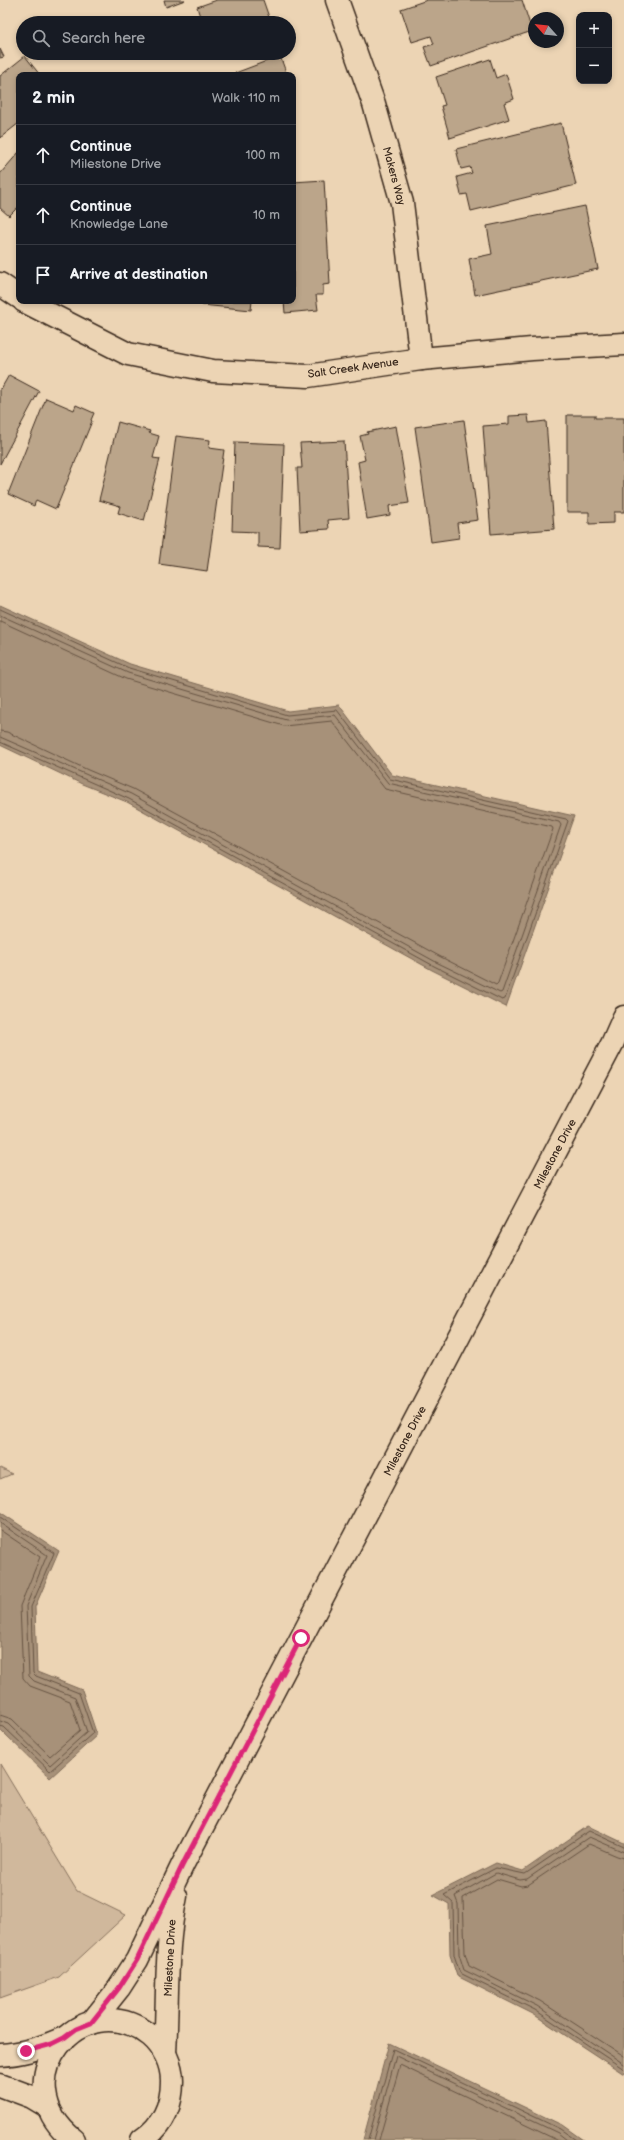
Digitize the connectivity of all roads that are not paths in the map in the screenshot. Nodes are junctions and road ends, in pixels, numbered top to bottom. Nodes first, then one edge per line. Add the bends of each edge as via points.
1 (337, 0) edge
2 (0, 284) edge
3 (16, 295) edge
4 (30, 304) edge
5 (624, 344) edge
6 (421, 359) junction
7 (624, 1016) edge
8 (183, 1864) junction
9 (91, 2023) junction
10 (64, 2038) junction
11 (165, 2053) junction
12 (0, 2055) edge
13 (0, 2085) edge
14 (47, 2106) junction
15 (74, 2140) edge
16 (142, 2140) edge

1 - 6 street, Makers Way via 374,104 402,204
2 - 3 street
4 - 6 street, Salt Creek Avenue via 128,354 213,371 308,376
5 - 6 street, Salt Creek Avenue
7 - 8 street, Milestone Drive via 612,1044
8 - 9 street, Milestone Drive via 137,1960
8 - 11 street, Milestone Drive via 168,1937
9 - 10 street, Milestone Drive via 76,2029
9 - 11 street, Milestone Drive via 108,2020 125,2022 141,2028
10 - 12 street via 52,2044
10 - 14 street, Milestone Drive via 53,2053 46,2070 43,2088
11 - 16 street, Milestone Drive via 172,2073 172,2095 166,2115 153,2133
13 - 14 street via 32,2097
14 - 15 street, Milestone Drive via 54,2120

